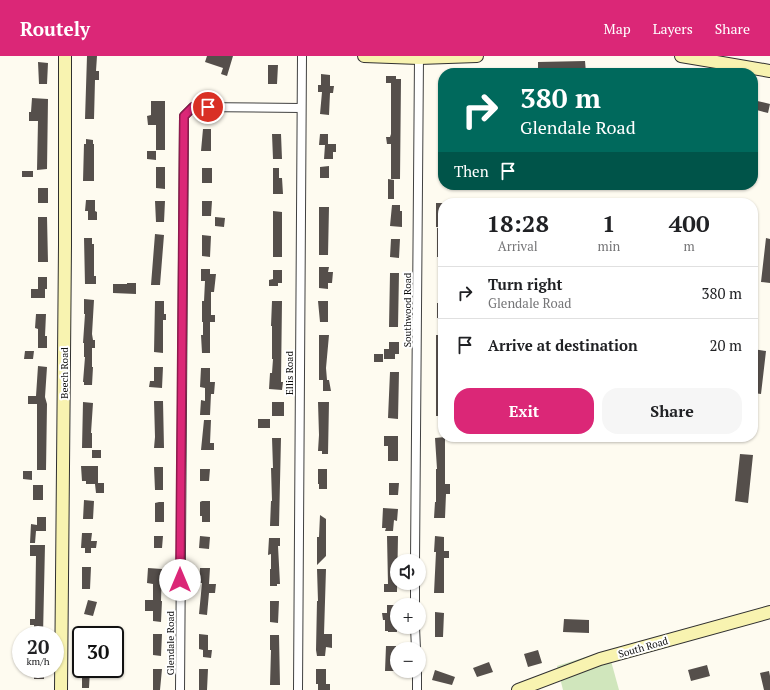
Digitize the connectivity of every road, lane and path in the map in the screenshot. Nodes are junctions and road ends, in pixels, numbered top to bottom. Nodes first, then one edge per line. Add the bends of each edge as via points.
1 (65, 56) edge
2 (302, 56) edge
3 (364, 56) edge
4 (477, 56) edge
5 (681, 56) edge
6 (419, 58) junction
7 (752, 68) edge
8 (758, 69) edge
9 (770, 71) edge
10 (301, 108) junction
11 (415, 554) edge
12 (770, 612) edge
13 (417, 678) edge
14 (61, 690) edge
15 (180, 690) edge
16 (298, 690) edge
17 (418, 690) edge
18 (518, 690) edge

1 - 14 street, Beech Road
2 - 10 street, Ellis Road
3 - 6 street
4 - 6 street
5 - 7 street
6 - 11 street, Southwood Road
8 - 9 street
10 - 15 street, Glendale Road via 193,107 184,116
10 - 16 street, Ellis Road
12 - 18 street, South Road via 600,659
13 - 17 street

